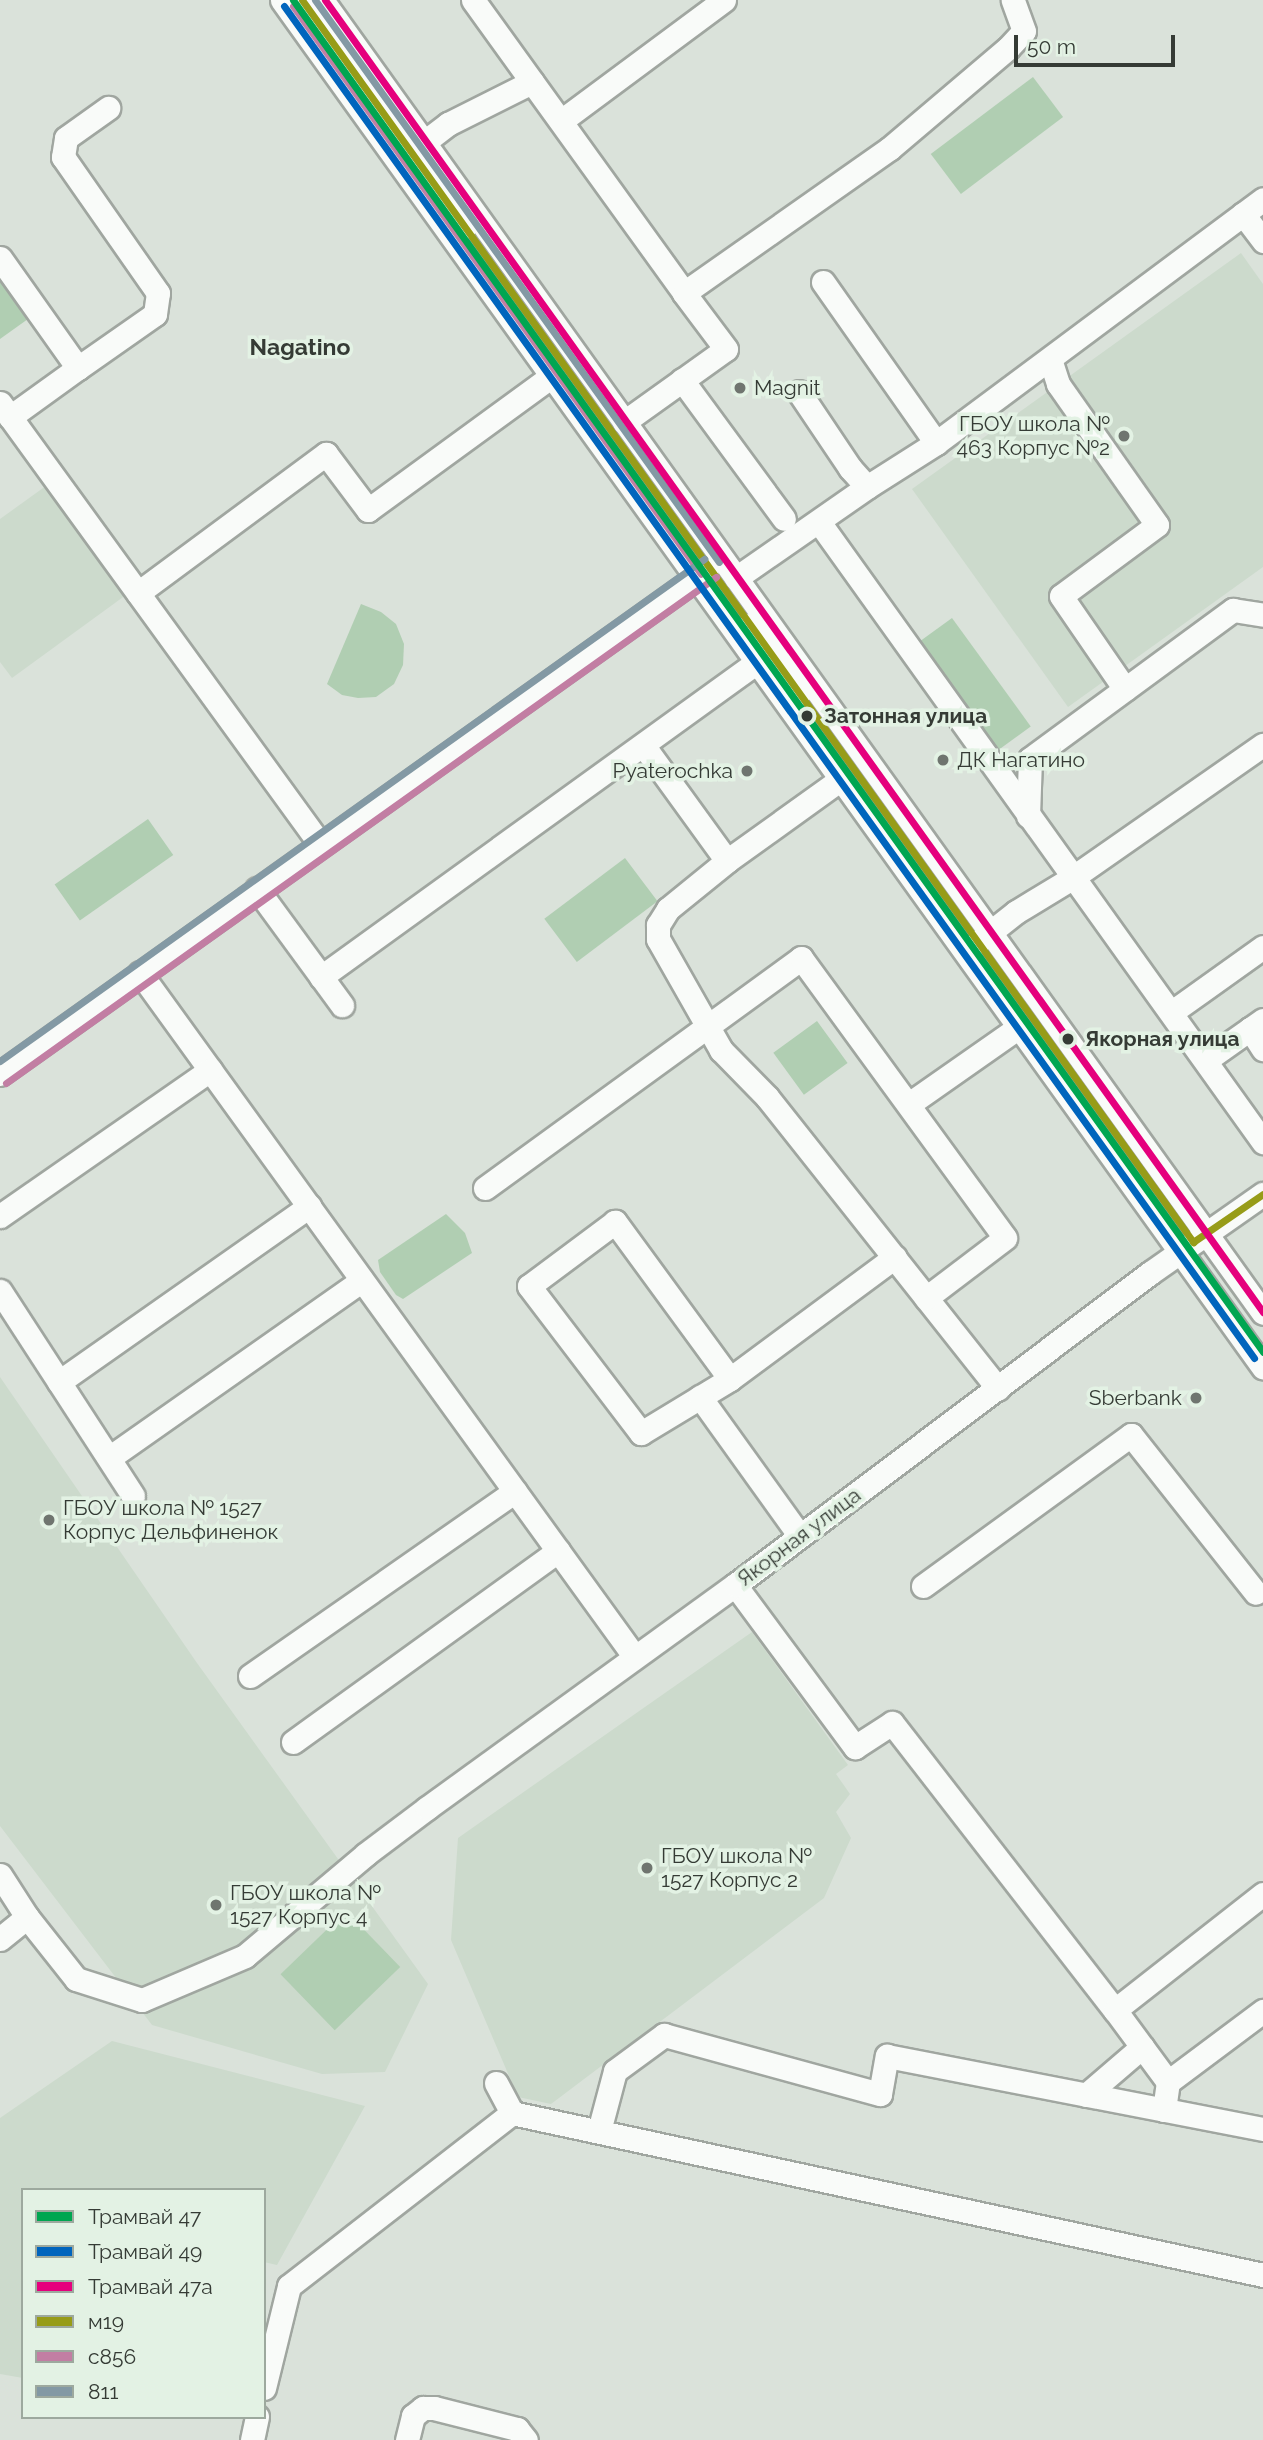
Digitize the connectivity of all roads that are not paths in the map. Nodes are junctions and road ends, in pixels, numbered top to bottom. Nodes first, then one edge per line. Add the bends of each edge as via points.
1 (282, 0) edge
2 (302, 0) edge
3 (322, 0) edge
4 (473, 0) edge
5 (724, 0) edge
6 (1013, 0) edge
7 (532, 82) junction
8 (108, 108) dead end
9 (561, 121) junction
10 (411, 153) junction
11 (1263, 199) edge
12 (1243, 214) junction
13 (1263, 241) edge
14 (0, 258) edge
15 (823, 282) dead end
16 (684, 293) junction
17 (1051, 359) junction
18 (78, 368) junction
19 (552, 376) junction
20 (682, 380) junction
21 (799, 392) dead end
22 (5, 410) edge
23 (624, 422) junction
24 (936, 443) junction
25 (867, 487) junction
26 (784, 519) dead end
27 (818, 522) junction
28 (710, 569) junction
29 (736, 579) junction
30 (138, 593) junction
31 (1263, 615) edge
32 (757, 663) junction
33 (1125, 689) junction
34 (1263, 745) edge
35 (643, 746) junction
36 (841, 779) junction
37 (1028, 816) junction
38 (320, 844) junction
39 (727, 861) junction
40 (1072, 878) junction
41 (257, 889) junction
42 (977, 942) junction
43 (1263, 947) edge
44 (140, 973) junction
45 (321, 977) junction
46 (342, 1005) dead end
47 (1172, 1012) junction
48 (1256, 1024) edge
49 (706, 1025) junction
50 (1019, 1027) junction
51 (1263, 1049) edge
52 (1206, 1060) junction
53 (210, 1070) junction
54 (0, 1074) edge
55 (909, 1104) junction
56 (1263, 1142) edge
57 (485, 1188) dead end
58 (1263, 1194) edge
59 (309, 1206) junction
60 (0, 1216) edge
61 (1193, 1242) junction
62 (895, 1257) junction
63 (362, 1280) junction
64 (0, 1291) edge
65 (926, 1298) junction
66 (1263, 1313) edge
67 (1263, 1367) edge
68 (730, 1379) junction
69 (59, 1382) junction
70 (998, 1388) junction
71 (700, 1397) junction
72 (108, 1458) junction
73 (515, 1490) junction
74 (133, 1496) dead end
75 (800, 1536) junction
76 (558, 1551) junction
77 (735, 1586) junction
78 (923, 1586) dead end
79 (1261, 1595) edge
80 (634, 1656) junction
81 (250, 1676) dead end
82 (293, 1742) dead end
83 (0, 1875) edge
84 (1263, 1894) edge
85 (27, 1917) junction
86 (0, 1939) edge
87 (1115, 2010) junction
88 (1263, 2011) edge
89 (1142, 2047) junction
90 (496, 2082) dead end
91 (1168, 2082) junction
92 (1086, 2095) junction
93 (1164, 2110) junction
94 (512, 2113) junction
95 (1263, 2129) edge
96 (598, 2131) junction
97 (1263, 2275) edge
98 (266, 2380) edge
99 (257, 2419) edge
100 (252, 2440) edge
101 (407, 2440) edge
102 (526, 2440) edge

1 - 10 street
2 - 10 street
3 - 10 street
4 - 7 street
5 - 9 street
6 - 16 street via 1024,31 1008,48 889,149
7 - 9 street
7 - 10 street via 449,124
8 - 18 street via 66,138 63,157 158,293 155,314
9 - 16 street
10 - 19 street
10 - 23 street
10 - 28 street
11 - 12 street
12 - 13 street
12 - 17 street
14 - 18 street
15 - 24 street
16 - 20 street via 726,349
17 - 24 street
17 - 33 street via 1058,384 1157,526 1061,596
18 - 22 street
19 - 28 street
19 - 30 street via 368,510 326,454
20 - 23 street
20 - 26 street
21 - 25 street
22 - 30 street
23 - 28 street
24 - 25 street
25 - 27 street
27 - 29 street
27 - 37 street
28 - 29 street
28 - 32 street
28 - 38 street
28 - 42 street
29 - 42 street
30 - 38 street
31 - 33 street via 1233,610
32 - 35 street
32 - 36 street
33 - 37 street via 1030,759
34 - 40 street
35 - 39 street
35 - 45 street
36 - 39 street
36 - 42 street
37 - 40 street
38 - 41 street
39 - 49 street via 668,909 658,925 658,939
40 - 42 street
40 - 47 street
41 - 44 street
41 - 45 street
42 - 50 street
42 - 61 street
43 - 47 street
44 - 53 street
44 - 54 street
45 - 46 street
47 - 52 street
48 - 51 street
48 - 52 street
49 - 55 street via 801,958
49 - 57 street
49 - 62 street via 720,1050 767,1097
50 - 55 street
50 - 61 street
52 - 56 street
53 - 59 street
53 - 60 street
55 - 65 street via 1005,1238
58 - 61 street, Якорная улица
59 - 63 street
59 - 69 street
61 - 66 street
61 - 67 street
61 - 70 street, Якорная улица
62 - 65 street
62 - 68 street
63 - 72 street
63 - 73 street
64 - 69 street
65 - 70 street
68 - 71 street
68 - 71 street via 615,1222 529,1286 641,1433
69 - 72 street
70 - 75 street, Якорная улица
71 - 75 street
72 - 74 street
73 - 76 street
73 - 81 street
75 - 77 street, Якорная улица
76 - 80 street
76 - 82 street
77 - 80 street, Якорная улица
77 - 87 street via 855,1747 892,1723
78 - 79 street via 1131,1434
80 - 85 street, Якорная улица via 366,1854 244,1956 142,2000 76,1979
83 - 85 street, Якорная улица
84 - 87 street
85 - 86 street
87 - 89 street
88 - 91 street
89 - 91 street
89 - 92 street
90 - 94 street
91 - 93 street
92 - 93 street
92 - 96 street via 887,2056 880,2094 664,2035 615,2071
93 - 95 street
94 - 96 street
94 - 98 street via 289,2286
96 - 97 street
99 - 100 street
101 - 102 street via 413,2416 423,2408 517,2429

